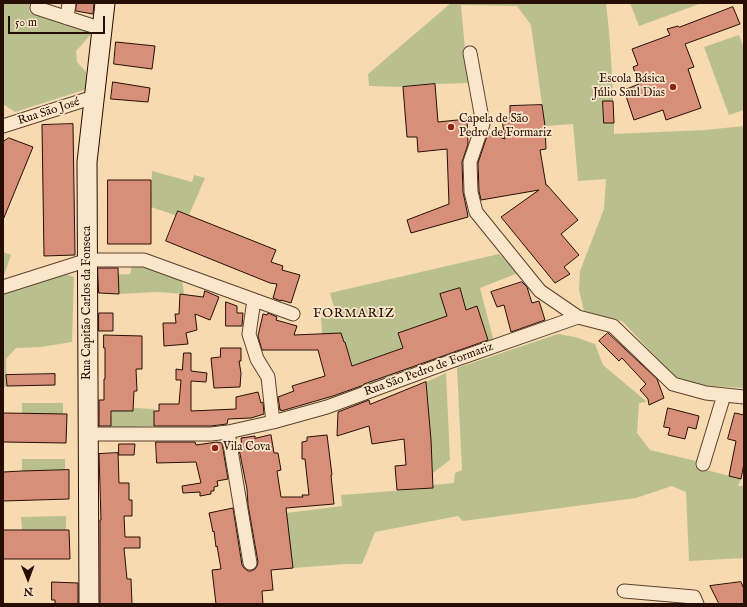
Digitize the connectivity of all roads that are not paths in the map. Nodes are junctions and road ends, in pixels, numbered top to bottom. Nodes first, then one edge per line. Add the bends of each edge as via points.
1 (38, 3) edge
2 (69, 3) edge
3 (105, 3) edge
4 (67, 18) junction
5 (102, 29) junction
6 (470, 53) dead end
7 (94, 97) junction
8 (3, 126) edge
9 (88, 260) junction
10 (3, 287) edge
11 (254, 300) junction
12 (556, 302) junction
13 (294, 314) dead end
14 (578, 317) junction
15 (550, 327) junction
16 (724, 395) junction
17 (744, 397) edge
18 (273, 422) junction
19 (228, 432) junction
20 (88, 434) junction
21 (703, 464) dead end
22 (250, 563) dead end
23 (624, 591) dead end
24 (695, 601) edge
25 (89, 604) edge

1 - 4 street via 37,8
2 - 4 street
3 - 5 main road, Rua Capitão Carlos da Fonseca
4 - 5 street
5 - 7 main road, Rua Capitão Carlos da Fonseca
6 - 12 street via 483,124 470,162 476,212 540,291
7 - 8 street, Rua São José
7 - 9 main road, Rua Capitão Carlos da Fonseca via 87,162
9 - 10 street
9 - 11 street via 144,260
9 - 20 main road, Rua Capitão Carlos da Fonseca
11 - 13 street
11 - 18 street via 249,334 257,359 268,377
12 - 14 street
12 - 15 street via 558,309
14 - 15 street, Rua São Pedro de Formariz
14 - 16 street via 613,326 673,384
15 - 18 street, Rua São Pedro de Formariz via 327,407
16 - 17 street
16 - 21 street
18 - 19 street, Rua São Pedro de Formariz
19 - 20 street, Rua São Pedro de Formariz
19 - 22 street
20 - 25 main road, Rua Capitão Carlos da Fonseca
23 - 24 street

